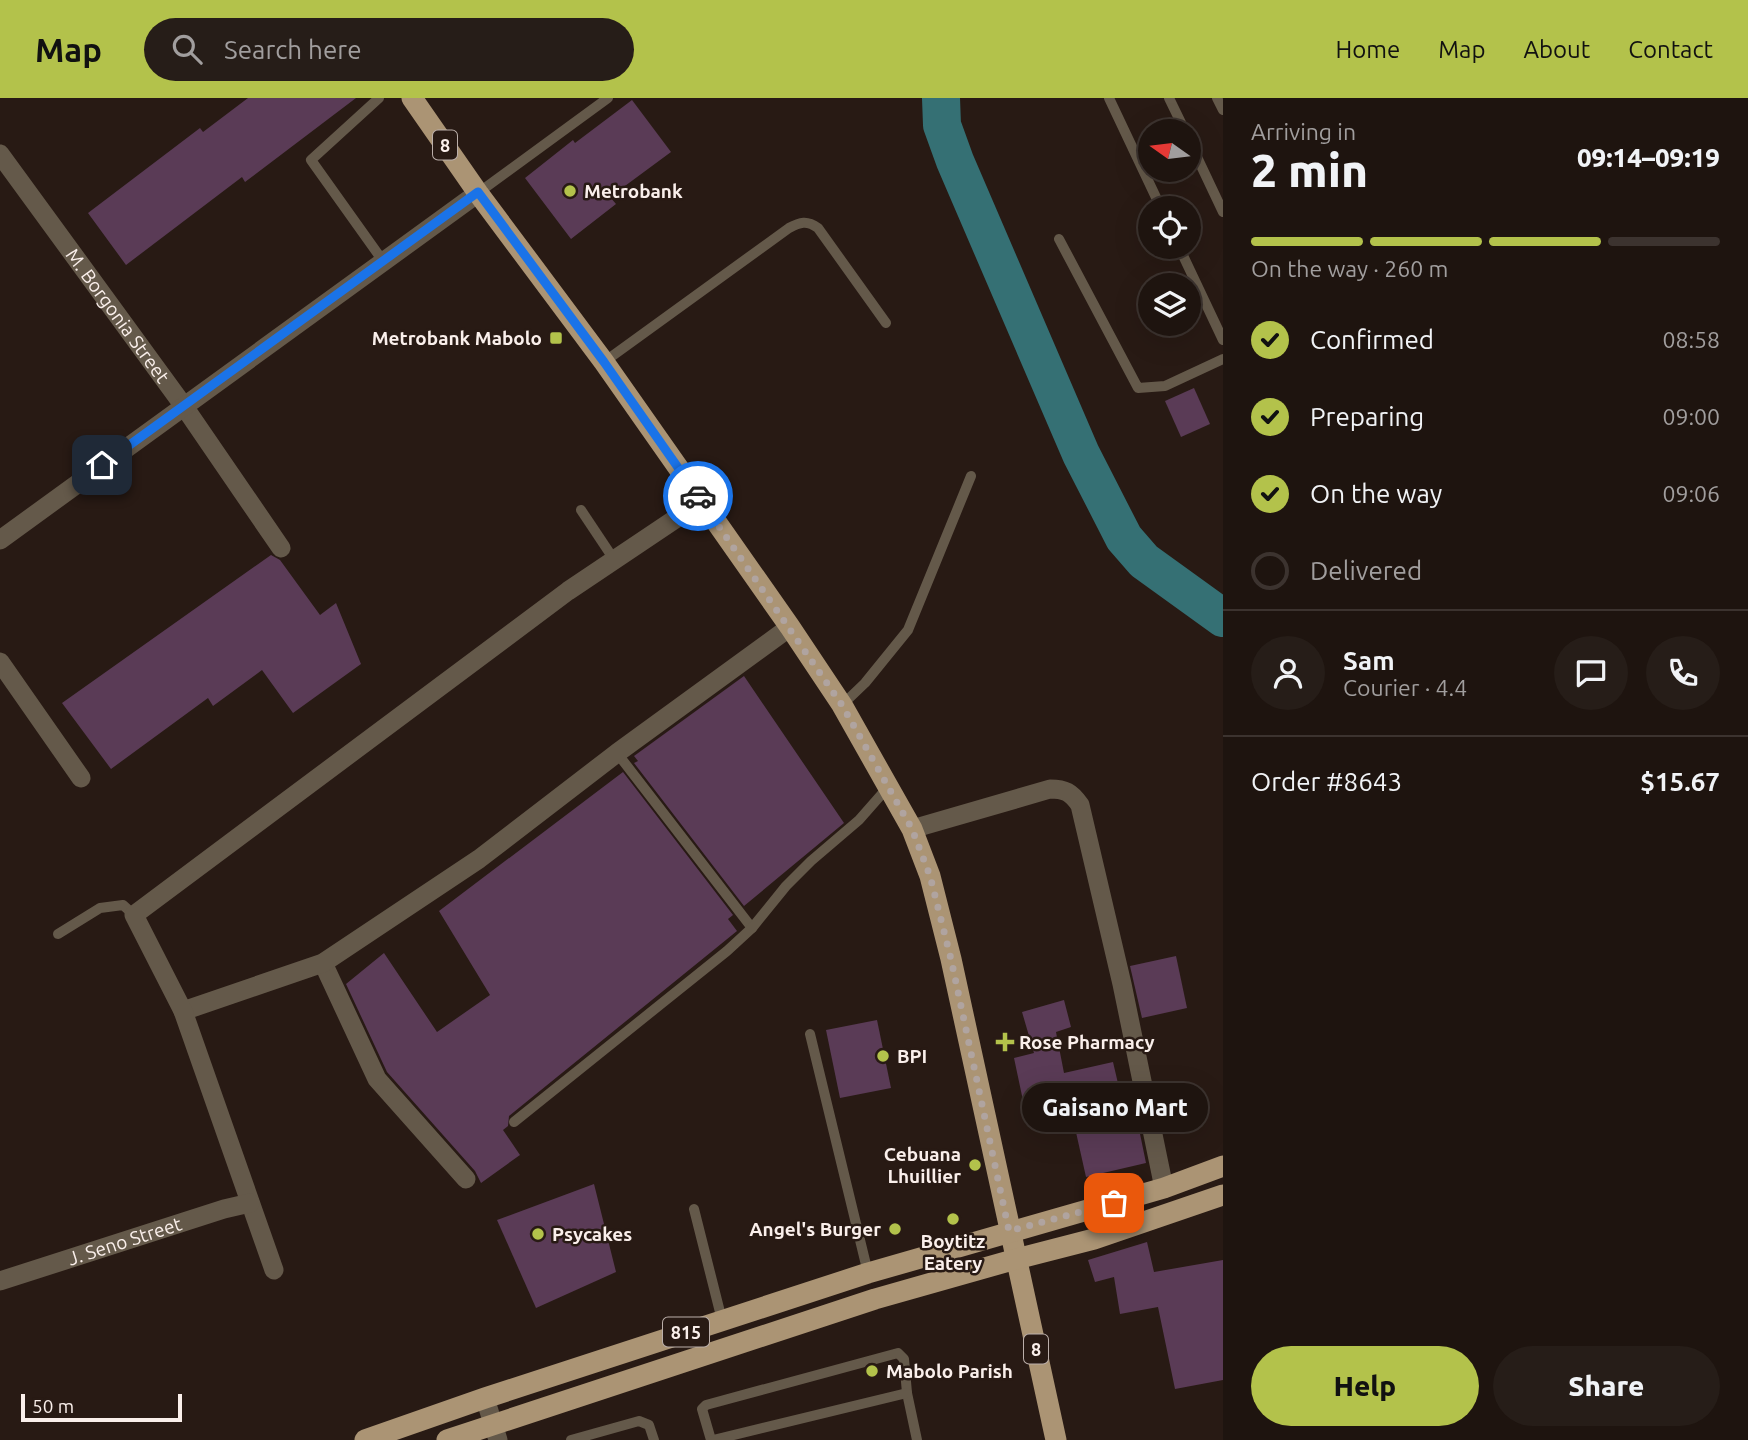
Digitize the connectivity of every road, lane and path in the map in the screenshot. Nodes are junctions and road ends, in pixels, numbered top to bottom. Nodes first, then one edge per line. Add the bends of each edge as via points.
1 (379, 98) edge
2 (412, 98) edge
3 (608, 98) edge
4 (1109, 98) edge
5 (1170, 98) edge
6 (1217, 98) edge
7 (1223, 110) edge
8 (1180, 119) edge
9 (0, 155) edge
10 (1201, 164) edge
11 (478, 192) junction
12 (1155, 196) edge
13 (1222, 206) edge
14 (1059, 239) dead end
15 (1185, 259) edge
16 (383, 261) junction
17 (886, 323) dead end
18 (1223, 340) edge
19 (1223, 359) edge
20 (604, 362) junction
21 (183, 405) junction
22 (971, 476) dead end
23 (702, 501) junction
24 (582, 510) dead end
25 (0, 539) edge
26 (281, 548) dead end
27 (615, 561) junction
28 (790, 627) junction
29 (0, 662) edge
30 (842, 705) junction
31 (617, 753) junction
32 (81, 778) dead end
33 (889, 785) junction
34 (912, 829) junction
35 (134, 915) junction
36 (752, 928) junction
37 (58, 934) dead end
38 (323, 963) junction
39 (183, 1011) junction
40 (810, 1034) dead end
41 (514, 1122) dead end
42 (1223, 1166) edge
43 (466, 1179) dead end
44 (1164, 1188) junction
45 (1223, 1195) edge
46 (250, 1203) junction
47 (694, 1209) dead end
48 (1009, 1231) junction
49 (1016, 1259) junction
50 (274, 1270) dead end
51 (868, 1273) junction
52 (0, 1281) edge
53 (722, 1320) junction
54 (906, 1393) junction
55 (485, 1398) junction
56 (496, 1433) edge
57 (365, 1440) edge
58 (447, 1440) edge
59 (571, 1440) edge
60 (654, 1440) edge
61 (712, 1440) edge
62 (916, 1440) edge
63 (1056, 1440) edge

1 - 16 lane via 311,160
2 - 11 main road, 8
3 - 11 lane
4 - 12 lane
5 - 8 lane
6 - 7 lane
9 - 21 street, M. Borgonia Street
10 - 13 lane
11 - 16 street
11 - 20 main road, 8
14 - 19 lane via 1138,388 1165,386
15 - 18 lane
16 - 21 street
17 - 20 lane via 818,228 802,222
20 - 23 main road, 8
21 - 25 street
21 - 26 street, M. Borgonia Street
22 - 30 lane via 908,630
23 - 27 street
23 - 28 main road, 8
24 - 27 lane
27 - 35 street via 557,599
28 - 30 main road, 8
28 - 31 street
29 - 32 street
30 - 33 main road, 8
31 - 36 lane
31 - 38 street via 479,859
33 - 34 main road, 8
33 - 36 lane via 859,820 786,886
34 - 44 street via 1050,789 1064,789 1073,795 1080,805 1122,984
34 - 48 main road, 8 via 930,876 951,959
35 - 37 lane via 123,905 100,908
35 - 39 street
36 - 41 lane
38 - 39 street
38 - 43 street via 377,1079
39 - 46 street
40 - 51 lane
42 - 44 main road, 815
44 - 48 main road, 815
45 - 49 main road, 815 via 1094,1239
46 - 50 street
46 - 52 street, J. Seno Street
47 - 53 lane
48 - 49 main road, 8
48 - 51 main road, 815
49 - 56 main road, 815 via 875,1299
49 - 63 main road, 8
51 - 53 main road, 815
53 - 55 main road, 815
54 - 61 lane
54 - 61 lane via 904,1359 898,1353 706,1405 702,1409
54 - 62 lane
55 - 56 street
55 - 57 main road, 815
56 - 58 main road, 815
59 - 60 lane via 639,1421 649,1425

